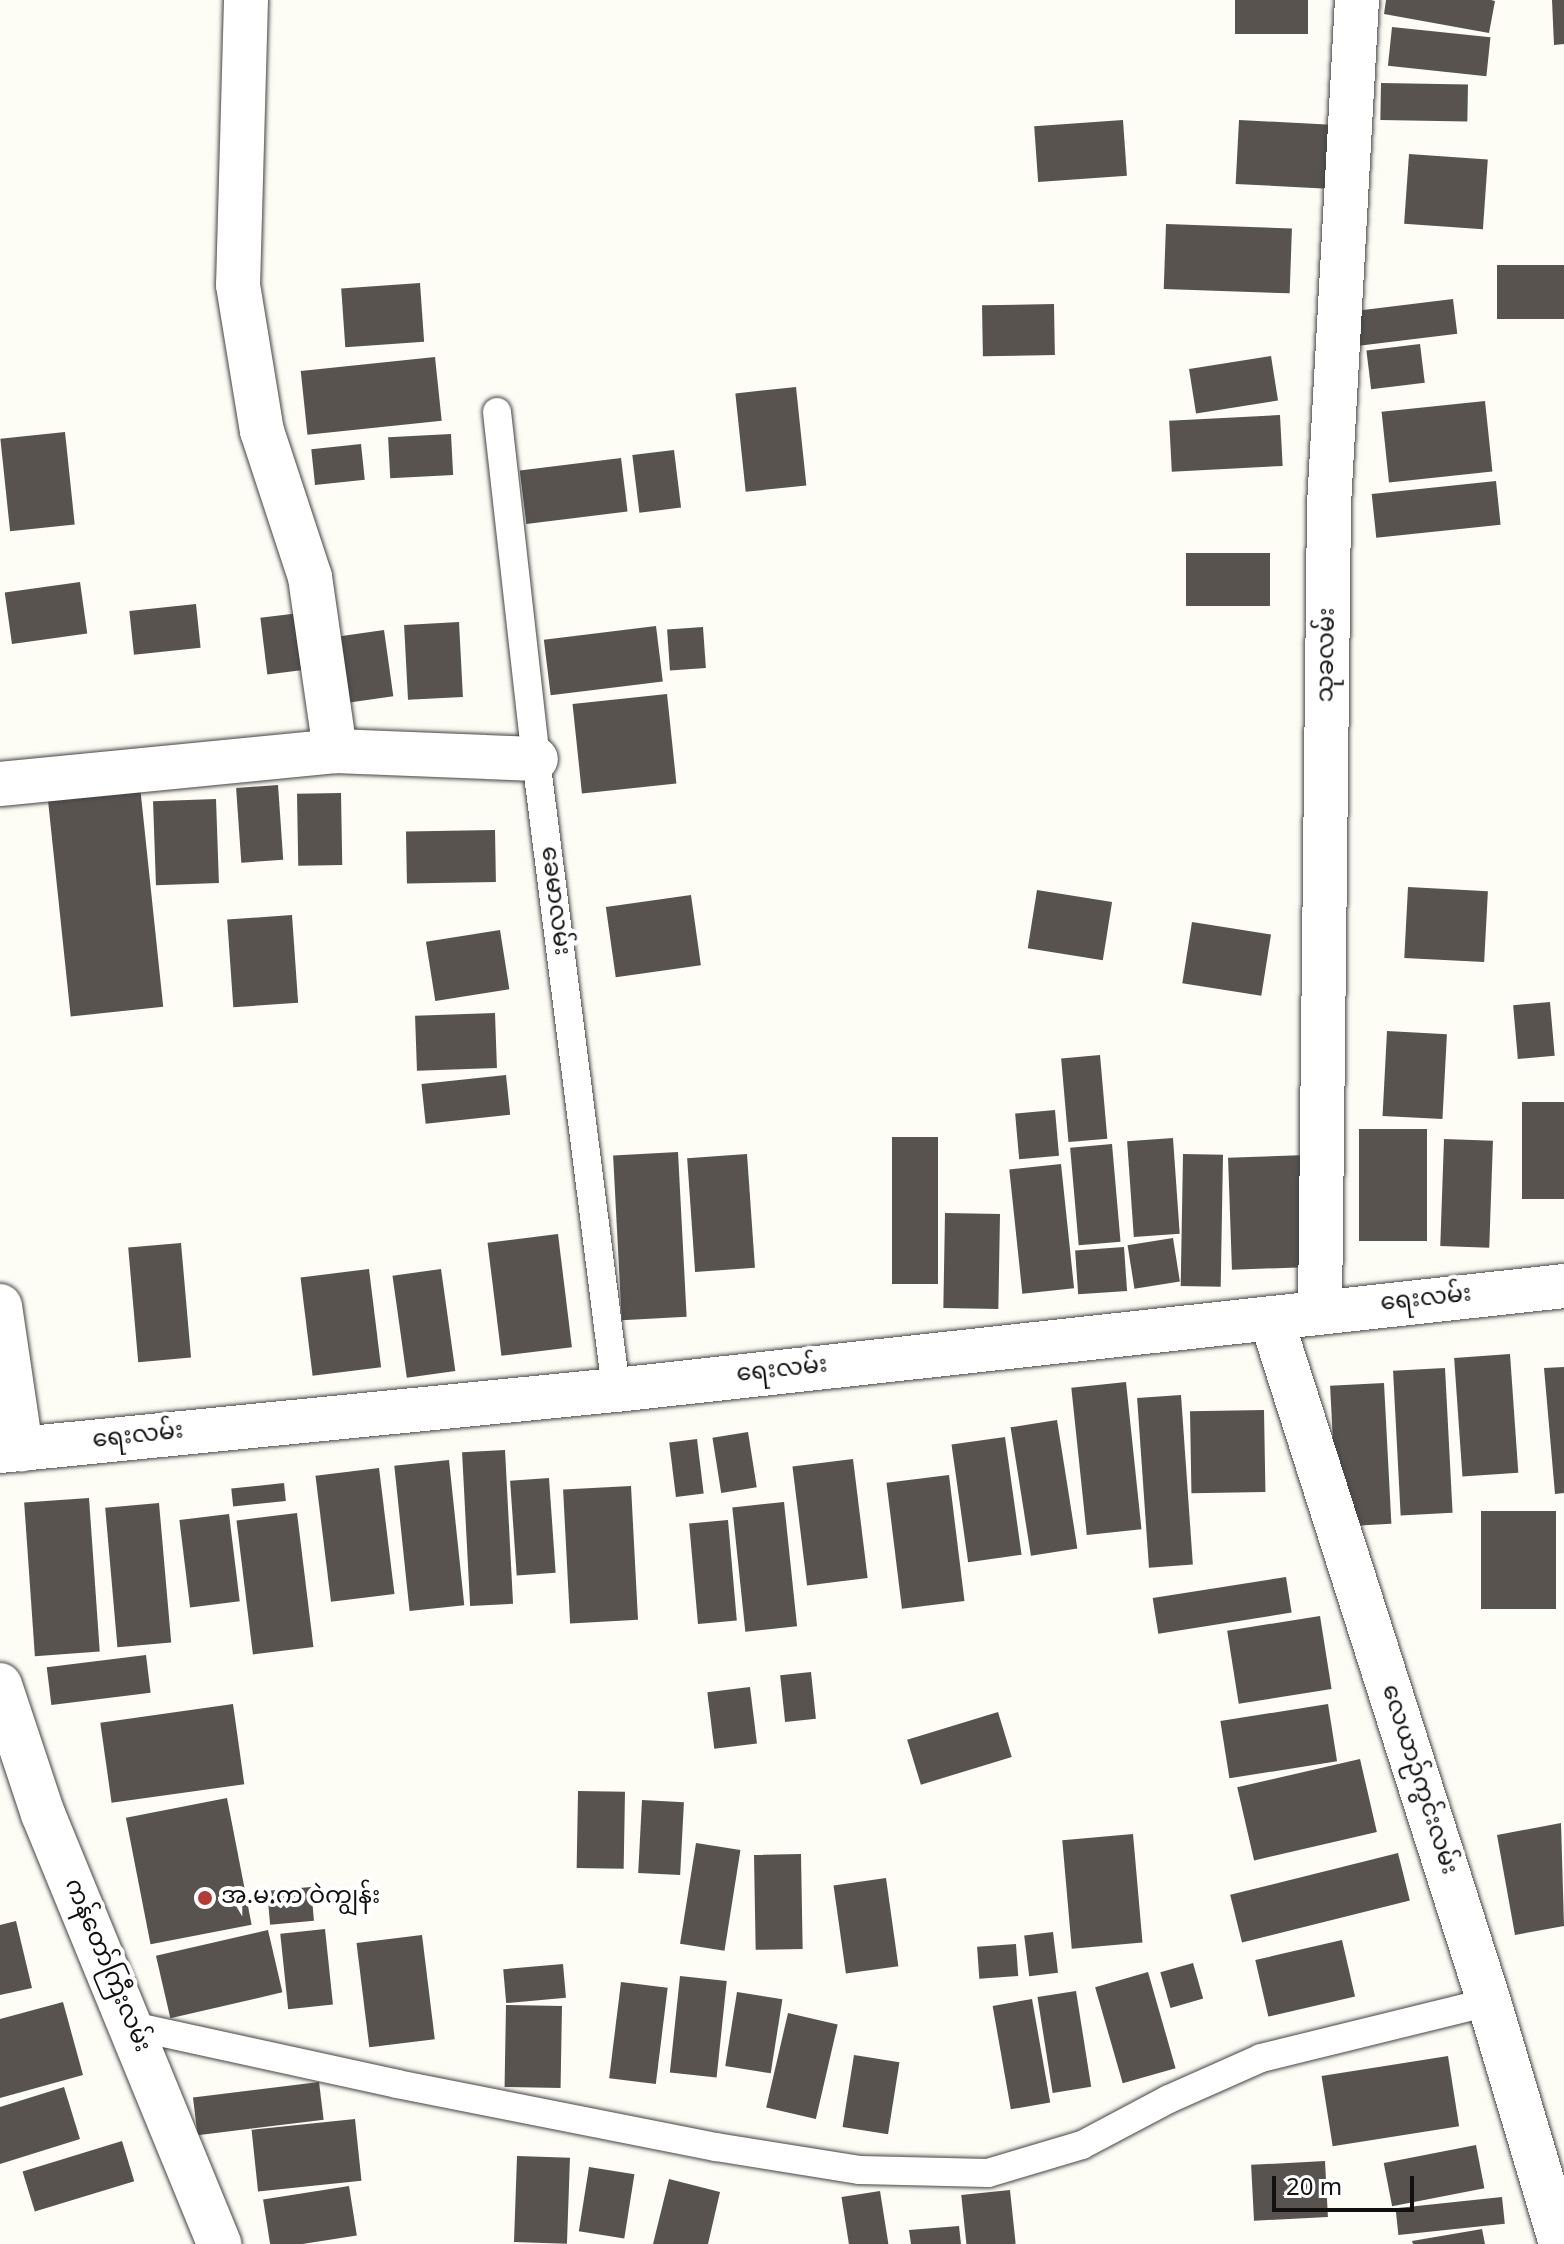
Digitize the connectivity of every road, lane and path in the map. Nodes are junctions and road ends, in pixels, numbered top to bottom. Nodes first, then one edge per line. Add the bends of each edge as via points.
1 (246, 0) edge
2 (1357, 0) edge
3 (497, 412) dead end
4 (335, 751) junction
5 (536, 759) junction
6 (0, 784) edge
7 (1564, 1286) edge
8 (0, 1306) edge
9 (1320, 1311) junction
10 (1271, 1318) junction
11 (616, 1390) junction
12 (10, 1450) edge
13 (0, 1685) edge
14 (1489, 2002) junction
15 (132, 2026) junction
16 (219, 2244) edge
17 (1561, 2244) edge

1 - 4 street via 238,285 262,431 310,577
2 - 9 street, သုခလမ်း via 1329,505
3 - 5 lane, ခေမာလမ်း
4 - 5 street
4 - 6 street
5 - 11 lane, ခေမာလမ်း
7 - 9 street, ရေးလမ်း
8 - 12 street
9 - 10 street, ရေးလမ်း
10 - 11 street, ရေးလမ်း
10 - 14 street, လေယာဉ်ကွင်းလမ်း
11 - 12 street, ရေးလမ်း
13 - 15 street, ကန်တော်ကြီးလမ်း via 43,1814
14 - 15 lane via 1261,2058 1082,2145 988,2173 860,2170 716,2147
14 - 17 street, လေယာဉ်ကွင်းလမ်း
15 - 16 street, ကန်တော်ကြီးလမ်း

